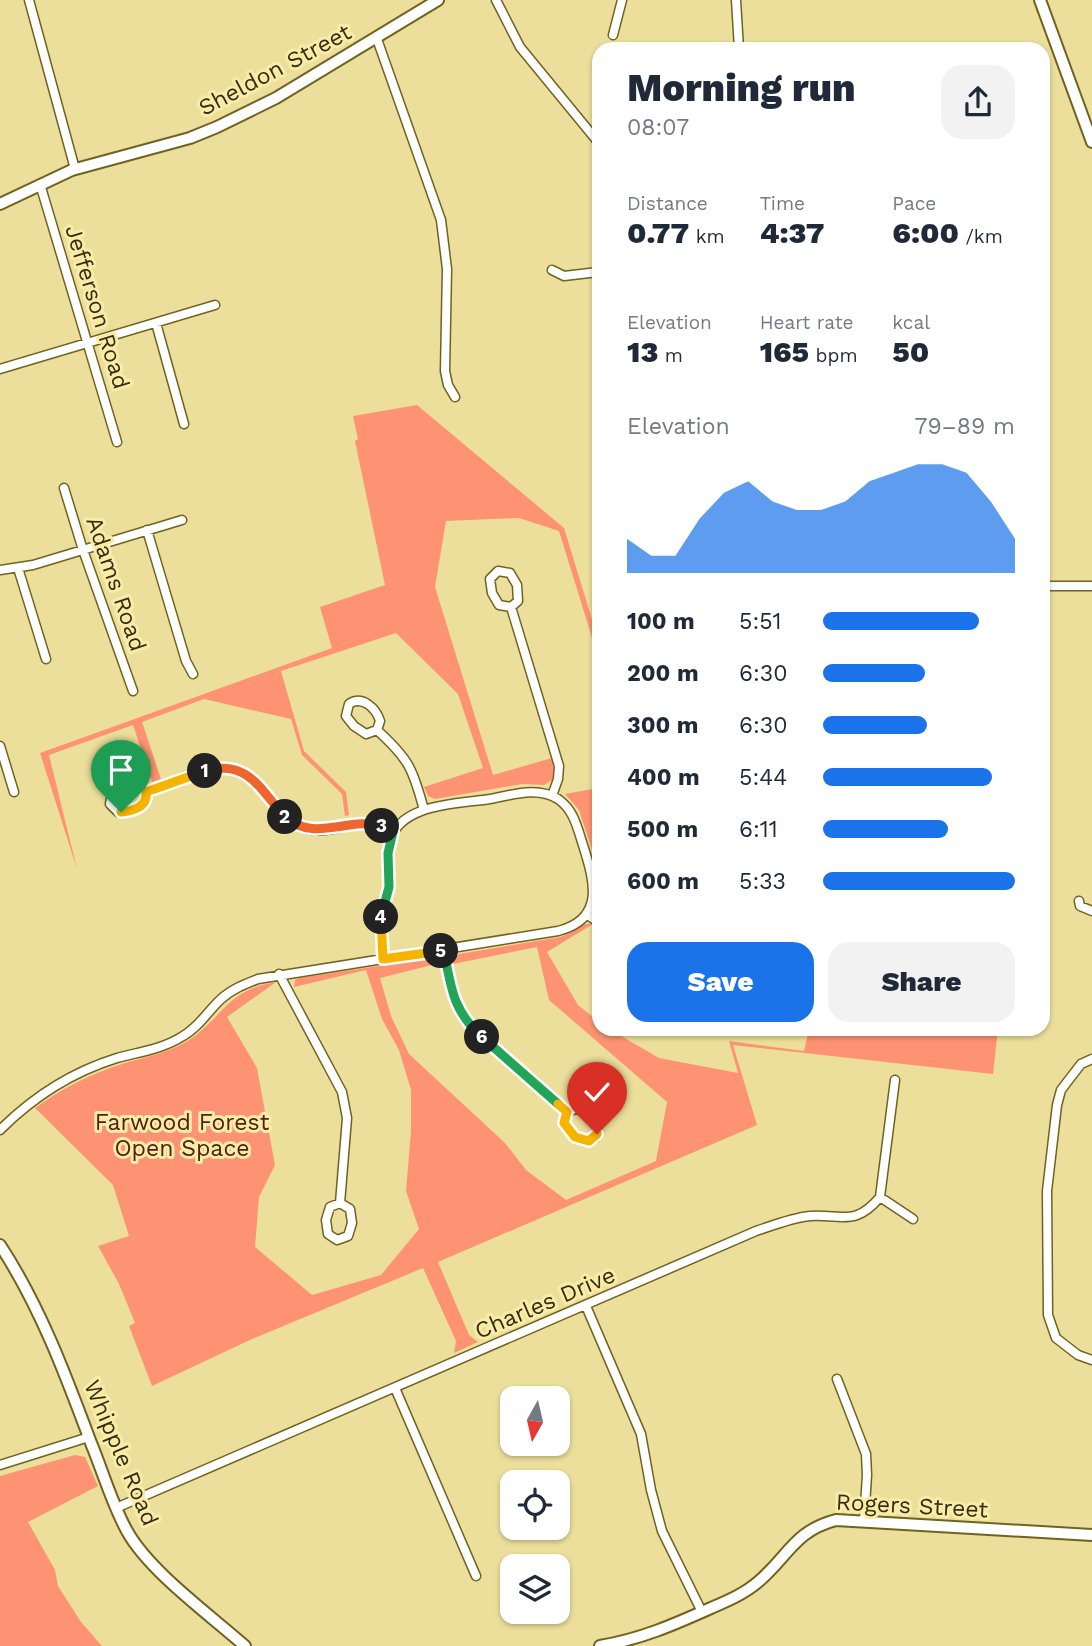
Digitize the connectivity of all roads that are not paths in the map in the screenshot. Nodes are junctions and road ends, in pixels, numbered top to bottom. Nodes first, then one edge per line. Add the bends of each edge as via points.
1 (29, 0) edge
2 (439, 0) edge
3 (496, 0) edge
4 (622, 0) edge
5 (736, 0) edge
6 (1040, 0) edge
7 (613, 35) dead end
8 (377, 39) junction
9 (739, 42) edge
10 (592, 135) edge
11 (1092, 142) edge
12 (75, 169) junction
13 (40, 184) junction
14 (0, 204) edge
15 (552, 270) dead end
16 (592, 273) edge
17 (215, 305) dead end
18 (156, 323) junction
19 (88, 343) junction
20 (0, 369) edge
21 (455, 397) dead end
22 (184, 424) dead end
23 (117, 442) dead end
24 (64, 488) dead end
25 (182, 520) dead end
26 (147, 530) junction
27 (83, 550) junction
28 (18, 568) junction
29 (0, 570) edge
30 (1050, 586) edge
31 (1092, 586) edge
32 (511, 607) junction
33 (46, 659) dead end
34 (193, 674) dead end
35 (133, 691) dead end
36 (377, 730) junction
37 (0, 746) edge
38 (5, 777) edge
39 (14, 792) dead end
40 (146, 792) junction
41 (552, 796) junction
42 (424, 810) junction
43 (393, 832) junction
44 (592, 873) edge
45 (592, 900) edge
46 (1079, 901) dead end
47 (1092, 911) edge
48 (586, 914) junction
49 (592, 918) edge
50 (444, 951) junction
51 (383, 959) junction
52 (279, 974) junction
53 (1092, 1059) edge
54 (895, 1080) dead end
55 (567, 1112) junction
56 (0, 1130) edge
57 (880, 1197) junction
58 (340, 1203) junction
59 (913, 1219) dead end
60 (0, 1245) edge
61 (586, 1306) junction
62 (1092, 1360) edge
63 (837, 1379) dead end
64 (396, 1388) junction
65 (89, 1437) junction
66 (0, 1465) edge
67 (116, 1508) junction
68 (864, 1521) junction
69 (1092, 1535) edge
70 (476, 1576) dead end
71 (702, 1612) junction
72 (245, 1646) edge
73 (600, 1646) edge

1 - 12 street
2 - 8 street, Sheldon Street
3 - 10 street via 520,47
4 - 7 street
5 - 9 street
6 - 11 street
8 - 12 street, Sheldon Street via 276,99 217,127
8 - 21 street via 441,220 447,269 445,371
12 - 13 street, Sheldon Street
13 - 14 street, Sheldon Street
13 - 19 street, Jefferson Road
15 - 16 street via 564,276
17 - 18 street
18 - 19 street
18 - 22 street
19 - 20 street
19 - 23 street, Jefferson Road
24 - 27 street, Adams Road
25 - 26 street
26 - 27 street
26 - 34 street
27 - 28 street
27 - 35 street, Adams Road
28 - 29 street
28 - 33 street
30 - 31 street
32 - 32 street via 519,598 517,585 510,573 498,571 491,579 492,593 499,605
32 - 41 street via 558,760
36 - 36 street via 366,734 354,726 346,716 349,704 360,701 372,708 380,719
36 - 42 street via 408,761
37 - 38 street
38 - 39 street
40 - 40 street via 144,803 132,810 118,812 110,804 112,793 124,786 137,784
40 - 43 street via 211,769 227,768 256,781 283,815 302,827 318,830 367,823
41 - 42 street via 527,793
41 - 44 street via 575,820
42 - 43 street via 406,818
43 - 51 street via 381,924
45 - 48 street
46 - 47 street
48 - 49 street
48 - 50 street via 564,930
50 - 51 street
50 - 55 street via 453,997 464,1017
51 - 52 street
52 - 56 street via 234,989 176,1040 107,1062 59,1084
52 - 58 street via 342,1092 347,1118
53 - 62 street via 1081,1064 1061,1090 1047,1191 1048,1315 1056,1338
54 - 57 street
55 - 55 street via 578,1108 589,1115 597,1126 595,1138 584,1141 572,1134 564,1123
57 - 59 street
57 - 61 street, Charles Drive via 871,1208 845,1219 802,1217 757,1231
58 - 58 street via 350,1209 352,1223 348,1236 337,1240 328,1234 326,1220 331,1205
60 - 65 street, Whipple Road via 35,1307
61 - 64 street, Charles Drive
61 - 71 street via 641,1434 662,1531
63 - 68 street via 866,1454
64 - 67 street, Charles Drive
64 - 70 street
65 - 66 street
65 - 67 street, Whipple Road
67 - 72 street, Whipple Road via 143,1553
68 - 69 street, Rogers Street
68 - 71 street, Rogers Street via 836,1520 810,1529 743,1594
71 - 73 street, Rogers Street via 651,1635

